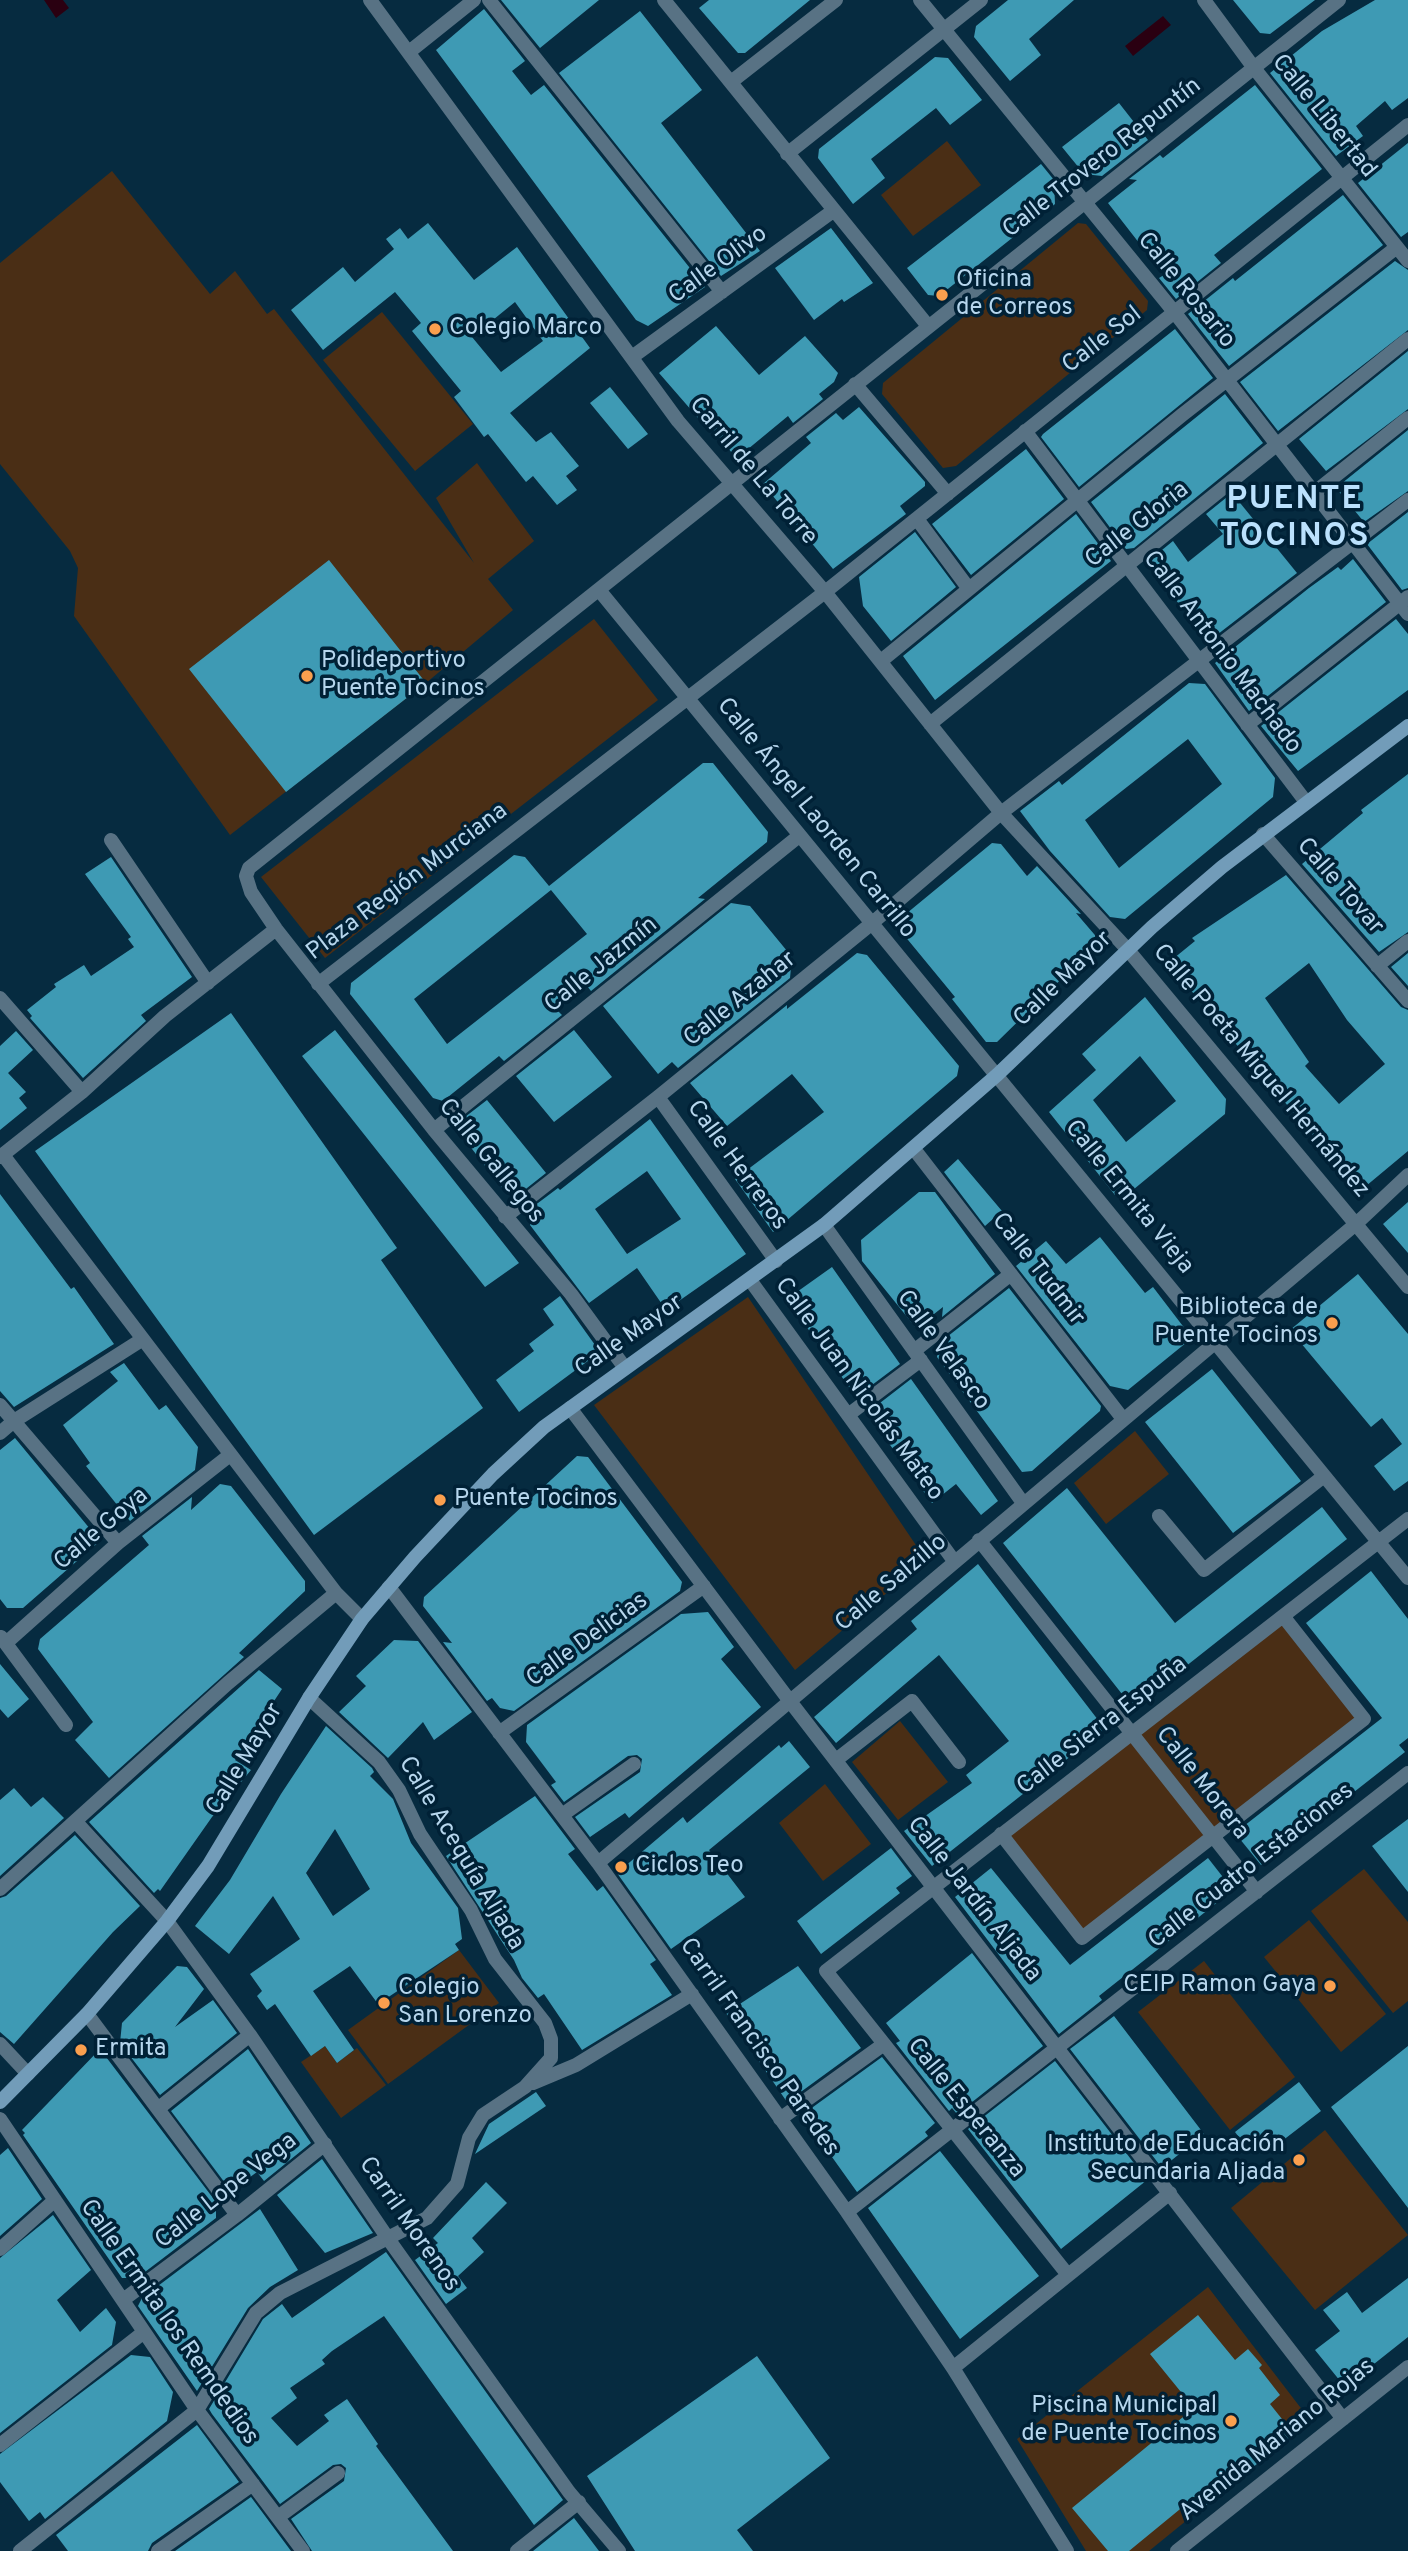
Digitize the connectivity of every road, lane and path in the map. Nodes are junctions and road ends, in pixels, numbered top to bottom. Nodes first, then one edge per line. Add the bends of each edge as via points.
1 (370, 0) edge
2 (474, 0) edge
3 (489, 0) edge
4 (664, 0) edge
5 (836, 0) edge
6 (920, 0) edge
7 (981, 0) edge
8 (1205, 0) edge
9 (1339, 0) edge
10 (944, 29) junction
11 (409, 52) junction
12 (1254, 68) junction
13 (731, 82) junction
14 (1408, 125) edge
15 (787, 154) junction
16 (1342, 177) junction
17 (1084, 204) junction
18 (833, 211) junction
19 (1397, 247) junction
20 (1408, 261) edge
21 (722, 292) junction
22 (1175, 313) junction
23 (928, 326) junction
24 (1408, 339) edge
25 (632, 357) junction
26 (1227, 380) junction
27 (855, 384) junction
28 (1408, 418) edge
29 (1025, 431) junction
30 (1278, 444) junction
31 (732, 484) junction
32 (1315, 492) junction
33 (948, 494) junction
34 (1408, 500) edge
35 (1077, 501) junction
36 (916, 519) junction
37 (1356, 543) junction
38 (1125, 564) junction
39 (969, 589) junction
40 (599, 590) junction
41 (825, 592) junction
42 (1406, 605) edge
43 (881, 661) junction
44 (1198, 661) junction
45 (687, 698) junction
46 (930, 724) junction
47 (1247, 725) junction
48 (1408, 726) edge
49 (1306, 802) junction
50 (1001, 813) junction
51 (1263, 834) junction
52 (799, 836) junction
53 (111, 839) dead end
54 (871, 925) junction
55 (276, 929) junction
56 (1408, 941) edge
57 (1128, 950) junction
58 (1377, 966) junction
59 (208, 983) junction
60 (318, 984) junction
61 (0, 998) edge
62 (1408, 1001) edge
63 (997, 1075) junction
64 (82, 1092) junction
65 (659, 1097) junction
66 (434, 1130) junction
67 (914, 1149) junction
68 (2, 1156) edge
69 (1408, 1175) edge
70 (505, 1217) junction
71 (1357, 1223) junction
72 (824, 1225) junction
73 (776, 1261) junction
74 (1011, 1273) junction
75 (750, 1280) junction
76 (1408, 1287) edge
77 (143, 1339) junction
78 (1216, 1341) junction
79 (917, 1356) junction
80 (625, 1368) junction
81 (0, 1405) edge
82 (570, 1408) junction
83 (848, 1415) junction
84 (1123, 1419) junction
85 (14, 1421) junction
86 (0, 1433) edge
87 (230, 1455) junction
88 (1324, 1475) junction
89 (1023, 1503) junction
90 (1159, 1516) dead end
91 (1408, 1519) edge
92 (979, 1540) junction
93 (1378, 1542) junction
94 (118, 1543) junction
95 (954, 1561) junction
96 (1408, 1578) edge
97 (704, 1586) junction
98 (389, 1587) junction
99 (336, 1593) junction
100 (1283, 1616) junction
101 (362, 1619) junction
102 (3, 1639) edge
103 (309, 1698) junction
104 (789, 1700) junction
105 (66, 1724) dead end
106 (499, 1733) junction
107 (1132, 1733) junction
108 (836, 1760) junction
109 (959, 1762) dead end
110 (634, 1763) dead end
111 (1408, 1773) edge
112 (562, 1815) junction
113 (76, 1822) junction
114 (1001, 1835) junction
115 (1213, 1836) junction
116 (598, 1863) junction
117 (933, 1886) junction
118 (0, 1889) edge
119 (1258, 1892) junction
120 (167, 1921) junction
121 (826, 1971) joint
122 (692, 1994) junction
123 (87, 2014) junction
124 (250, 2035) junction
125 (0, 2044) edge
126 (884, 2044) junction
127 (1059, 2049) junction
128 (28, 2074) junction
129 (526, 2087) junction
130 (0, 2102) edge
131 (159, 2108) junction
132 (0, 2119) edge
133 (780, 2119) junction
134 (953, 2130) junction
135 (325, 2144) junction
136 (1170, 2193) junction
137 (55, 2200) junction
138 (847, 2213) junction
139 (237, 2215) junction
140 (389, 2240) junction
141 (0, 2249) edge
142 (1068, 2275) junction
143 (122, 2300) junction
144 (144, 2332) junction
145 (1408, 2367) edge
146 (953, 2368) junction
147 (197, 2410) junction
148 (1343, 2419) junction
149 (0, 2445) edge
150 (338, 2473) dead end
151 (253, 2484) junction
152 (579, 2502) junction
153 (278, 2517) junction
154 (36, 2538) junction
155 (20, 2551) edge
156 (46, 2551) edge
157 (158, 2551) edge
158 (303, 2551) edge
159 (517, 2551) edge
160 (619, 2551) edge
161 (1067, 2551) edge
162 (1177, 2551) edge

1 - 11 street, Carril de La Torre
2 - 11 street
3 - 21 street
4 - 13 street
5 - 13 street
6 - 10 street, Calle Rosario
7 - 10 street
8 - 12 street, Calle Libertad
9 - 12 street, Calle Trovero Repuntín
10 - 15 street
10 - 17 street, Calle Rosario
11 - 25 street, Carril de La Torre
12 - 16 street, Calle Libertad
12 - 17 street, Calle Trovero Repuntín
13 - 15 street
14 - 16 street, Calle Sol
15 - 18 street
16 - 19 street, Calle Libertad
16 - 22 street, Calle Sol
17 - 22 street, Calle Rosario
17 - 23 street, Calle Trovero Repuntín
18 - 21 street, Calle Olivo
18 - 23 street
19 - 20 street, Calle Libertad
19 - 26 street
21 - 25 street, Calle Olivo
22 - 26 street, Calle Rosario
22 - 29 street, Calle Sol
23 - 27 street, Calle Trovero Repuntín
24 - 30 street, Calle Gloria
25 - 31 street, Carril de La Torre
26 - 30 street, Calle Rosario
26 - 35 street
27 - 31 street, Calle Trovero Repuntín
27 - 33 street
28 - 32 street
29 - 33 street, Calle Sol
29 - 35 street, Calle Antonio Machado
30 - 32 street, Calle Rosario
30 - 38 street, Calle Gloria
31 - 40 street, Plaza Región Murciana
31 - 41 street, Carril de La Torre
32 - 37 street, Calle Rosario
33 - 36 street, Calle Sol
34 - 37 street, Calle Azahar
35 - 38 street, Calle Antonio Machado
35 - 39 street
36 - 39 street
36 - 41 street, Calle Sol
37 - 42 street, Calle Rosario
37 - 44 street, Calle Azahar
38 - 44 street, Calle Antonio Machado
38 - 46 street, Calle Gloria
39 - 43 street
40 - 45 street, Calle Ángel Laorden Carrillo
40 - 55 street, Plaza Región Murciana via 254,862 247,884
41 - 43 street, Carril de La Torre
41 - 45 street, Plaza Región Murciana
42 - 47 street
43 - 46 street, Carril de La Torre
44 - 47 street, Calle Antonio Machado
44 - 50 street, Calle Azahar
45 - 52 street, Calle Ángel Laorden Carrillo
45 - 60 street, Plaza Región Murciana
46 - 50 street, Carril de La Torre
47 - 49 street, Calle Antonio Machado
48 - 49 main road, Calle Mayor
49 - 51 main road, Calle Mayor
50 - 54 street, Calle Azahar
50 - 57 street, Carril de La Torre
51 - 57 main road, Calle Mayor
51 - 58 street, Calle Tovar
52 - 54 street, Calle Ángel Laorden Carrillo
52 - 66 street, Calle Jazmín
53 - 59 street
54 - 63 street, Calle Ángel Laorden Carrillo
54 - 65 street, Calle Azahar
55 - 59 street
55 - 60 street, Plaza Región Murciana
56 - 58 street
57 - 63 main road, Calle Mayor
57 - 71 street, Calle Poeta Miguel Hernández
58 - 62 street, Calle Tovar
59 - 64 street
60 - 66 street, Calle Gallegos
61 - 64 street
63 - 67 main road, Calle Mayor
63 - 78 street, Calle Ermita Vieja
64 - 68 street
65 - 70 street, Calle Azahar
65 - 73 street, Calle Herreros
66 - 70 street, Calle Gallegos
67 - 72 main road, Calle Mayor
67 - 74 street, Calle Tudmir
68 - 77 street
69 - 71 street, Calle Salzillo
70 - 80 street, Calle Gallegos via 571,1294
71 - 76 street, Calle Poeta Miguel Hernández
71 - 78 street, Calle Salzillo
72 - 73 main road, Calle Mayor
72 - 79 street, Calle Velasco
73 - 75 main road, Calle Mayor
74 - 79 street
74 - 84 street, Calle Tudmir
75 - 80 main road, Calle Mayor
75 - 83 street, Calle Juan Nicolás Mateo
77 - 85 street
77 - 87 street
78 - 84 street, Calle Salzillo
78 - 88 street, Calle Ermita Vieja
79 - 83 street
79 - 89 street, Calle Velasco
80 - 82 main road, Calle Mayor
81 - 85 street
82 - 97 street, Calle Jardín Aljada
82 - 98 main road, Calle Mayor via 493,1474
83 - 95 street, Calle Juan Nicolás Mateo
84 - 89 street, Calle Salzillo
85 - 86 street
85 - 94 street
87 - 94 street, Calle Goya
87 - 99 street
88 - 90 street via 1203,1570
88 - 93 street, Calle Ermita Vieja
89 - 92 street, Calle Salzillo
91 - 93 street, Calle Sierra Espuña
92 - 95 street, Calle Salzillo
92 - 107 street, Calle Morera
93 - 96 street, Calle Ermita Vieja
93 - 100 street, Calle Sierra Espuña
94 - 102 street, Calle Goya
95 - 104 street, Calle Salzillo
97 - 104 street, Calle Jardín Aljada
97 - 106 street, Calle Delicias
98 - 101 main road, Calle Mayor
98 - 106 street, Carril Francisco Paredes
99 - 101 street
99 - 113 street via 228,1683
100 - 107 street, Calle Sierra Espuña
100 - 115 street via 1364,1720
101 - 103 main road, Calle Mayor
102 - 105 street
103 - 120 main road, Calle Mayor via 208,1866
103 - 129 street, Calle Acequía Aljada via 389,1775 420,1834 471,1910 495,1959 545,2023 551,2058
104 - 108 street, Calle Jardín Aljada
104 - 116 street, Calle Salzillo
106 - 112 street, Carril Francisco Paredes
107 - 114 street, Calle Sierra Espuña
107 - 115 street, Calle Morera
108 - 109 street via 912,1701
108 - 117 street, Calle Jardín Aljada
110 - 112 street
111 - 119 street, Calle Cuatro Estaciones
112 - 116 street, Carril Francisco Paredes
113 - 118 street
113 - 120 street, Carril Morenos
114 - 115 street via 1082,1938
114 - 117 street, Calle Sierra Espuña
115 - 119 street, Calle Morera
116 - 122 street, Carril Francisco Paredes
117 - 121 street, Calle Sierra Espuña
117 - 127 street, Calle Jardín Aljada
119 - 127 street, Calle Cuatro Estaciones
120 - 123 main road, Calle Mayor
120 - 124 street, Carril Morenos
121 - 126 street, Calle Esperanza
122 - 129 street via 576,2065
122 - 133 street, Carril Francisco Paredes
123 - 128 main road, Calle Mayor
123 - 131 street
124 - 131 street
124 - 135 street, Carril Morenos
125 - 128 street
126 - 133 street
126 - 134 street, Calle Esperanza
127 - 134 street, Calle Cuatro Estaciones
127 - 136 street, Calle Jardín Aljada
128 - 130 main road, Calle Mayor
129 - 140 street, Calle Acequía Aljada via 482,2115 468,2138 457,2184 445,2201 427,2218
131 - 139 street
132 - 137 street, Calle Ermita los Remdedios
133 - 138 street, Carril Francisco Paredes
134 - 138 street, Calle Cuatro Estaciones
134 - 142 street, Calle Esperanza
135 - 139 street, Calle Lope Vega
135 - 140 street, Carril Morenos
136 - 142 street
136 - 148 street, Calle Jardín Aljada
137 - 141 street
137 - 143 street, Calle Ermita los Remdedios
138 - 146 street, Carril Francisco Paredes
139 - 143 street, Calle Lope Vega
140 - 147 street, Calle Acequía Aljada via 280,2293 257,2313
140 - 152 street, Carril Morenos
142 - 146 street
143 - 144 street, Calle Ermita los Remdedios
144 - 147 street, Calle Ermita los Remdedios
144 - 149 street
145 - 148 street, Avenida Mariano Rojas
146 - 161 street, Carril Francisco Paredes
147 - 151 street, Calle Ermita los Remdedios
147 - 154 street, Calle Acequía Aljada
148 - 162 street, Avenida Mariano Rojas
150 - 153 street
151 - 153 street, Calle Ermita los Remdedios
151 - 157 street
152 - 159 street
152 - 160 street, Carril Morenos
153 - 158 street, Calle Ermita los Remdedios
154 - 155 street, Calle Acequía Aljada
154 - 156 street

